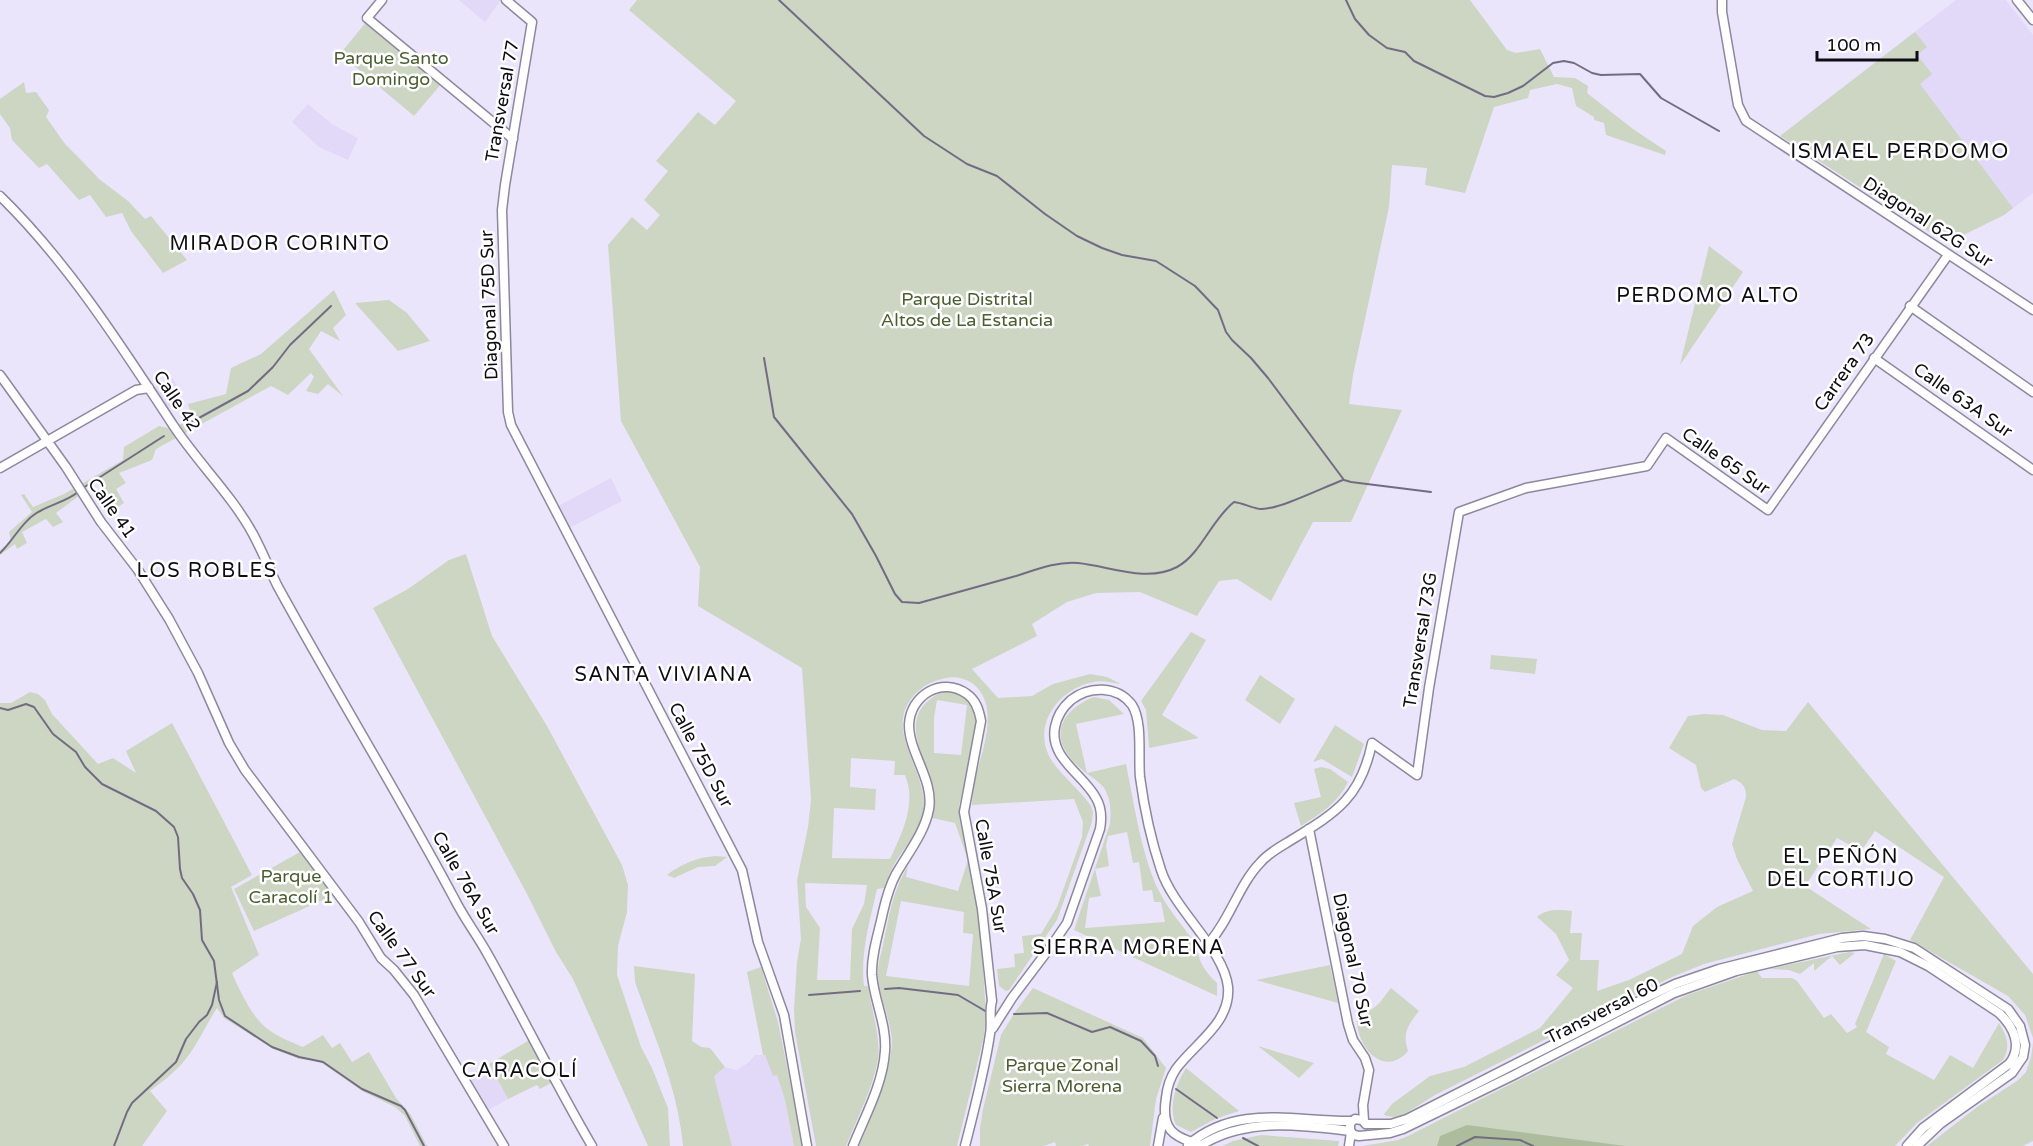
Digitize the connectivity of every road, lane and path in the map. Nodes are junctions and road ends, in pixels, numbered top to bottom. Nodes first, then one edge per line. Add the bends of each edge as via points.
1 (382, 0) edge
2 (506, 0) edge
3 (1722, 0) edge
4 (2017, 0) edge
5 (2033, 20) edge
6 (513, 139) junction
7 (505, 185) joint
8 (0, 196) edge
9 (1948, 255) junction
10 (1910, 306) junction
11 (2033, 310) edge
12 (1874, 358) junction
13 (0, 375) edge
14 (149, 388) junction
15 (2033, 392) edge
16 (511, 425) joint
17 (47, 440) junction
18 (0, 468) edge
19 (2033, 470) edge
20 (1768, 510) joint
21 (1459, 512) joint
22 (307, 638) joint
23 (207, 696) joint
24 (1308, 829) junction
25 (1864, 941) junction
26 (1208, 944) junction
27 (1000, 1004) junction
28 (990, 1034) junction
29 (2020, 1052) junction
30 (1364, 1095) junction
31 (1164, 1114) junction
32 (1352, 1121) junction
33 (1365, 1123) junction
34 (1356, 1133) junction
35 (1189, 1144) edge
36 (504, 1146) edge
37 (592, 1146) edge
38 (807, 1146) edge
39 (853, 1146) edge
40 (965, 1146) edge
41 (1158, 1146) edge
42 (1200, 1146) edge
43 (1351, 1146) edge
44 (1907, 1146) edge
45 (1917, 1146) edge

1 - 6 street via 367,18
2 - 6 street, Transversal 77 via 532,22
3 - 9 street, Diagonal 62G Sur via 1738,105 1746,121
4 - 5 street
6 - 7 street, Transversal 77
7 - 16 street, Diagonal 75D Sur via 502,218
8 - 14 street, Calle 42 via 58,261
9 - 10 street, Carrera 73
9 - 11 street, Diagonal 62G Sur
10 - 12 street, Carrera 73
10 - 15 street
12 - 19 street, Calle 63A Sur
12 - 20 street, Carrera 73
13 - 17 street, Calle 41
14 - 17 street via 136,390
14 - 22 street, Calle 42 via 227,494
16 - 38 street, Calle 75D Sur via 737,859 758,942 784,1015
17 - 18 street
17 - 23 street, Calle 41 via 169,619
20 - 21 street, Calle 65 Sur via 1666,438 1647,466 1526,488
21 - 24 street, Transversal 73G via 1417,775 1372,743 1365,768 1350,796
22 - 37 street, Calle 76A Sur
23 - 36 street, Calle 77 Sur via 245,770 353,913 381,958 414,995
24 - 26 street via 1258,864
24 - 30 street, Diagonal 70 Sur via 1348,1024 1369,1070
25 - 29 street via 1919,961 1999,1013 2006,1019
25 - 33 street, Transversal 60 via 1829,940 1675,984 1407,1119
25 - 34 street, Transversal 60 via 1758,965 1687,988 1408,1127 1390,1133
26 - 27 street via 1172,894 1160,867 1143,793 1135,712 1116,693 1090,691 1064,706 1054,738 1059,753 1100,805 1100,829 1067,923 1016,992
26 - 31 street via 1226,976 1226,1006 1219,1021 1172,1075
27 - 28 street
27 - 28 street, Calle 75A Sur via 990,1006
27 - 39 street, Calle 75A Sur via 990,981 982,909 964,812 981,728 978,707 962,690 950,686 932,689 917,702 910,717 909,728 928,792 928,811 893,880 884,909 872,975 885,1052
28 - 40 street
29 - 44 street via 2004,1069 1923,1128
29 - 45 street via 2021,1062 2012,1073
30 - 32 street, Diagonal 70 Sur
30 - 33 street, Diagonal 70 Sur
31 - 35 street via 1174,1135
31 - 41 street
32 - 33 street via 1360,1119
32 - 34 street via 1349,1126
32 - 35 street via 1254,1117 1227,1123
33 - 34 street via 1366,1129
34 - 42 street, Transversal 60 via 1252,1126
34 - 43 street
35 - 42 street

